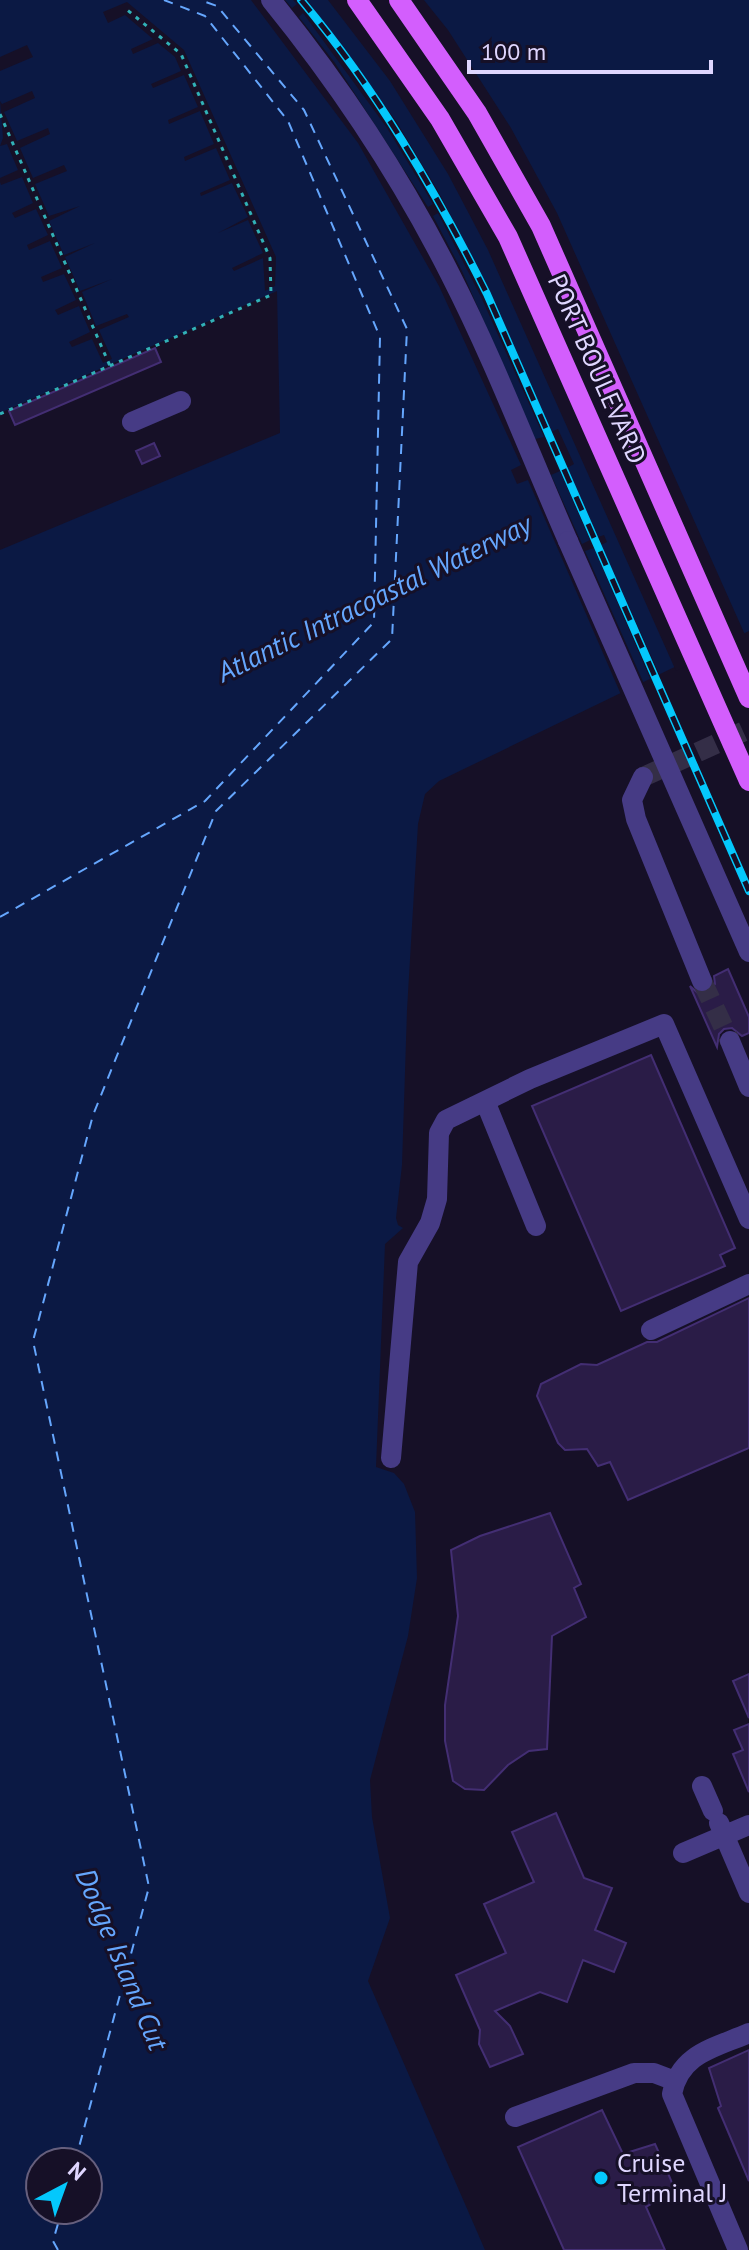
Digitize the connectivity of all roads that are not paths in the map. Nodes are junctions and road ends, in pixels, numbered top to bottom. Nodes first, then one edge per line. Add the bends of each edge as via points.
1 (271, 0) edge
2 (357, 0) edge
3 (399, 0) edge
4 (181, 401) dead end
5 (132, 422) dead end
6 (749, 698) edge
7 (643, 777) dead end
8 (749, 781) edge
9 (749, 952) edge
10 (702, 981) tunnel mouth
11 (730, 1041) tunnel mouth
12 (749, 1087) edge
13 (485, 1101) junction
14 (749, 1219) edge
15 (536, 1226) dead end
16 (749, 1284) edge
17 (651, 1330) dead end
18 (391, 1458) dead end
19 (702, 1786) dead end
20 (719, 1823) junction
21 (749, 1825) edge
22 (683, 1853) dead end
23 (749, 1893) edge
24 (749, 2033) edge
25 (675, 2081) junction
26 (515, 2117) dead end
27 (738, 2250) edge

1 - 9 street, bridge via 369,132 452,276
2 - 8 main road, PORT BOULEVARD, bridge via 440,119 508,237
3 - 6 main road, PORT BOULEVARD via 477,113 541,226
4 - 5 street
7 - 10 street via 632,800 636,819
11 - 12 street
13 - 14 street via 664,1024
13 - 15 street
13 - 18 street via 446,1120 439,1133 437,1199 408,1262
16 - 17 street
19 - 20 street
20 - 21 street
20 - 22 street
20 - 23 street
24 - 25 street via 687,2061
25 - 26 street via 611,2069
25 - 27 street via 675,2106

